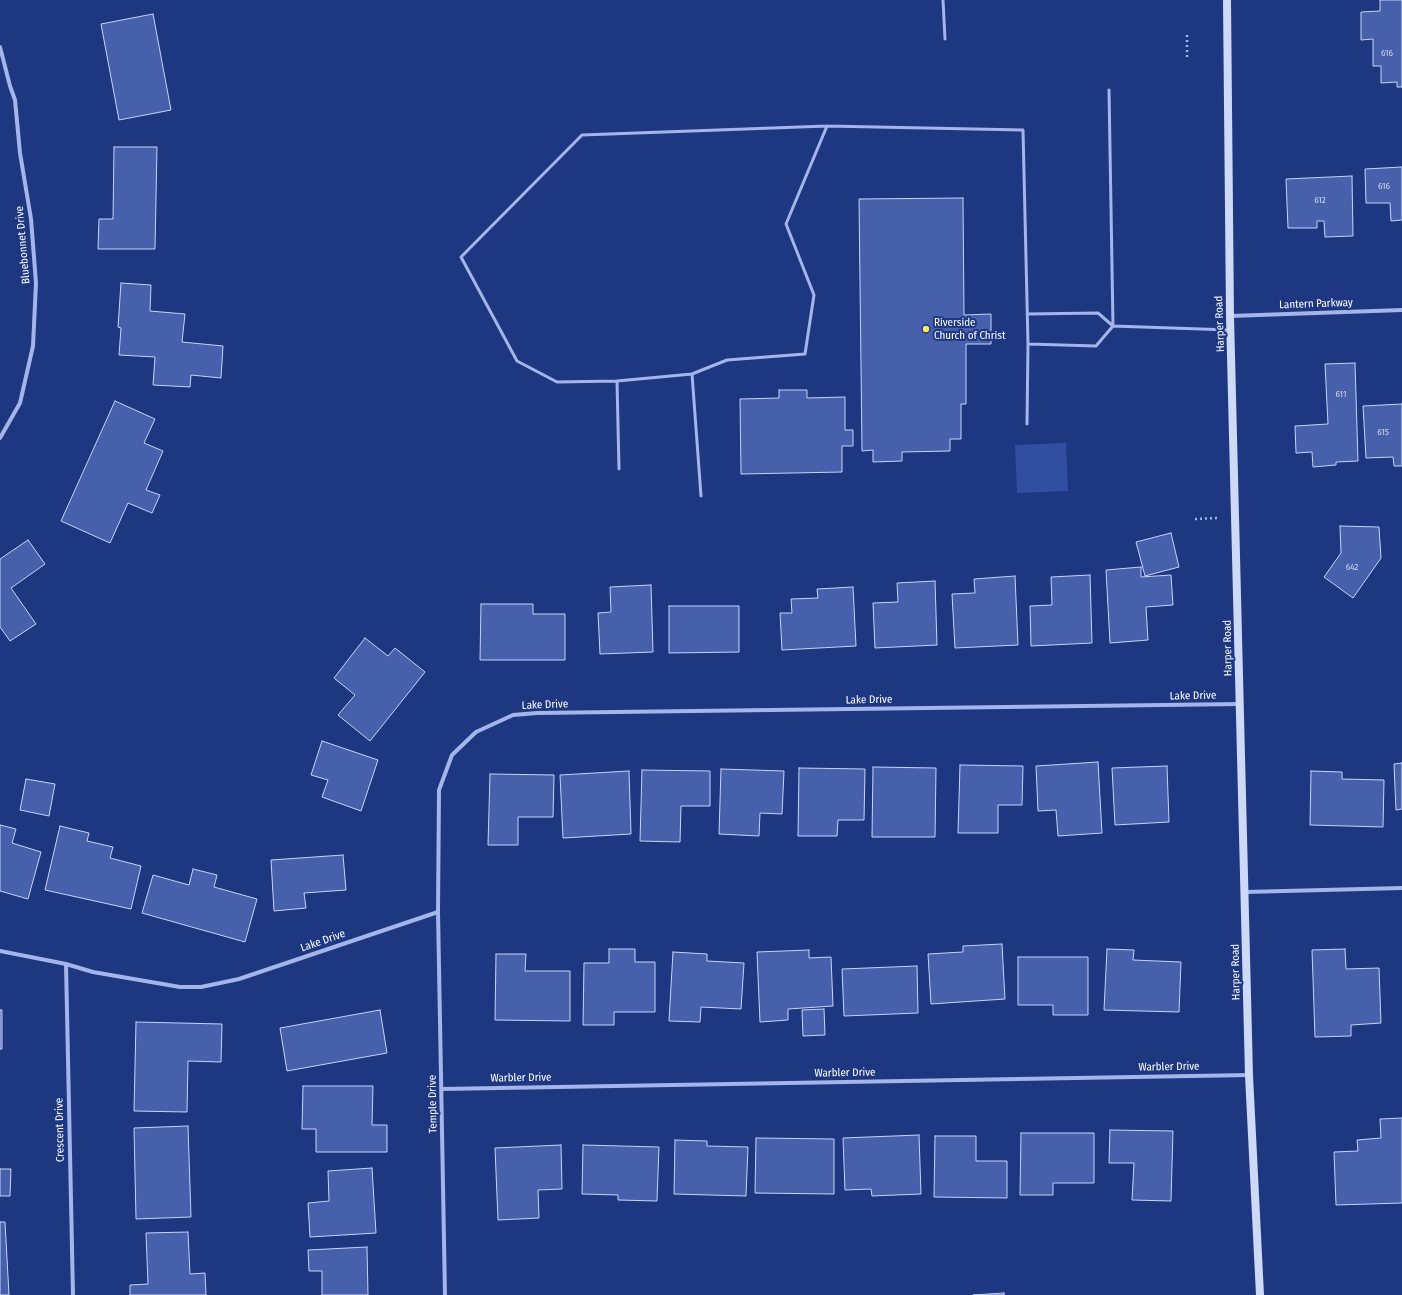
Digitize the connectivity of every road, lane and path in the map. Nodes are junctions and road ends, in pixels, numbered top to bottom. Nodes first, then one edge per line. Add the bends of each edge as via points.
1 (944, 0) edge
2 (1227, 0) edge
3 (1187, 32) dead end
4 (945, 39) dead end
5 (0, 47) edge
6 (1, 52) edge
7 (1187, 57) dead end
8 (1109, 90) dead end
9 (827, 126) junction
10 (1402, 310) edge
11 (1027, 314) junction
12 (1230, 316) junction
13 (1113, 326) junction
14 (1232, 330) junction
15 (1028, 344) junction
16 (692, 374) junction
17 (617, 380) junction
18 (1027, 424) dead end
19 (0, 438) edge
20 (619, 469) dead end
21 (701, 496) dead end
22 (1206, 518) dead end
23 (1195, 519) dead end
24 (1241, 704) junction
25 (1402, 888) edge
26 (1245, 892) junction
27 (438, 912) junction
28 (0, 951) edge
29 (66, 964) junction
30 (1249, 1075) junction
31 (442, 1089) junction
32 (73, 1295) edge
33 (445, 1295) edge
34 (1260, 1295) edge

1 - 4 lane
2 - 12 main road, Harper Road
3 - 7 path
5 - 6 street, Bluebonnet Drive
6 - 19 street, Bluebonnet Drive via 15,100 20,153 31,219 36,283 33,346 20,402
8 - 13 lane
9 - 11 lane via 1023,130
9 - 16 lane via 786,224 814,294 805,354 728,360
9 - 17 lane via 582,135 461,257 517,361 557,382
10 - 12 street, Lantern Parkway
11 - 13 lane via 1098,313
11 - 15 lane
12 - 14 main road, Harper Road
13 - 14 lane
13 - 15 lane via 1096,346
14 - 24 main road, Harper Road
15 - 18 lane
16 - 17 lane
16 - 21 lane
17 - 20 lane
22 - 23 path
24 - 26 main road, Harper Road
24 - 27 street, Lake Drive via 512,715 476,732 452,755 439,790
25 - 26 street
26 - 30 main road, Harper Road
27 - 29 street, Lake Drive via 239,979 201,987 180,987 93,972
27 - 31 street, Temple Drive
28 - 29 street, Lake Drive
29 - 32 street, Crescent Drive
30 - 31 street, Warbler Drive
30 - 34 main road, Harper Road
31 - 33 street, Temple Drive

